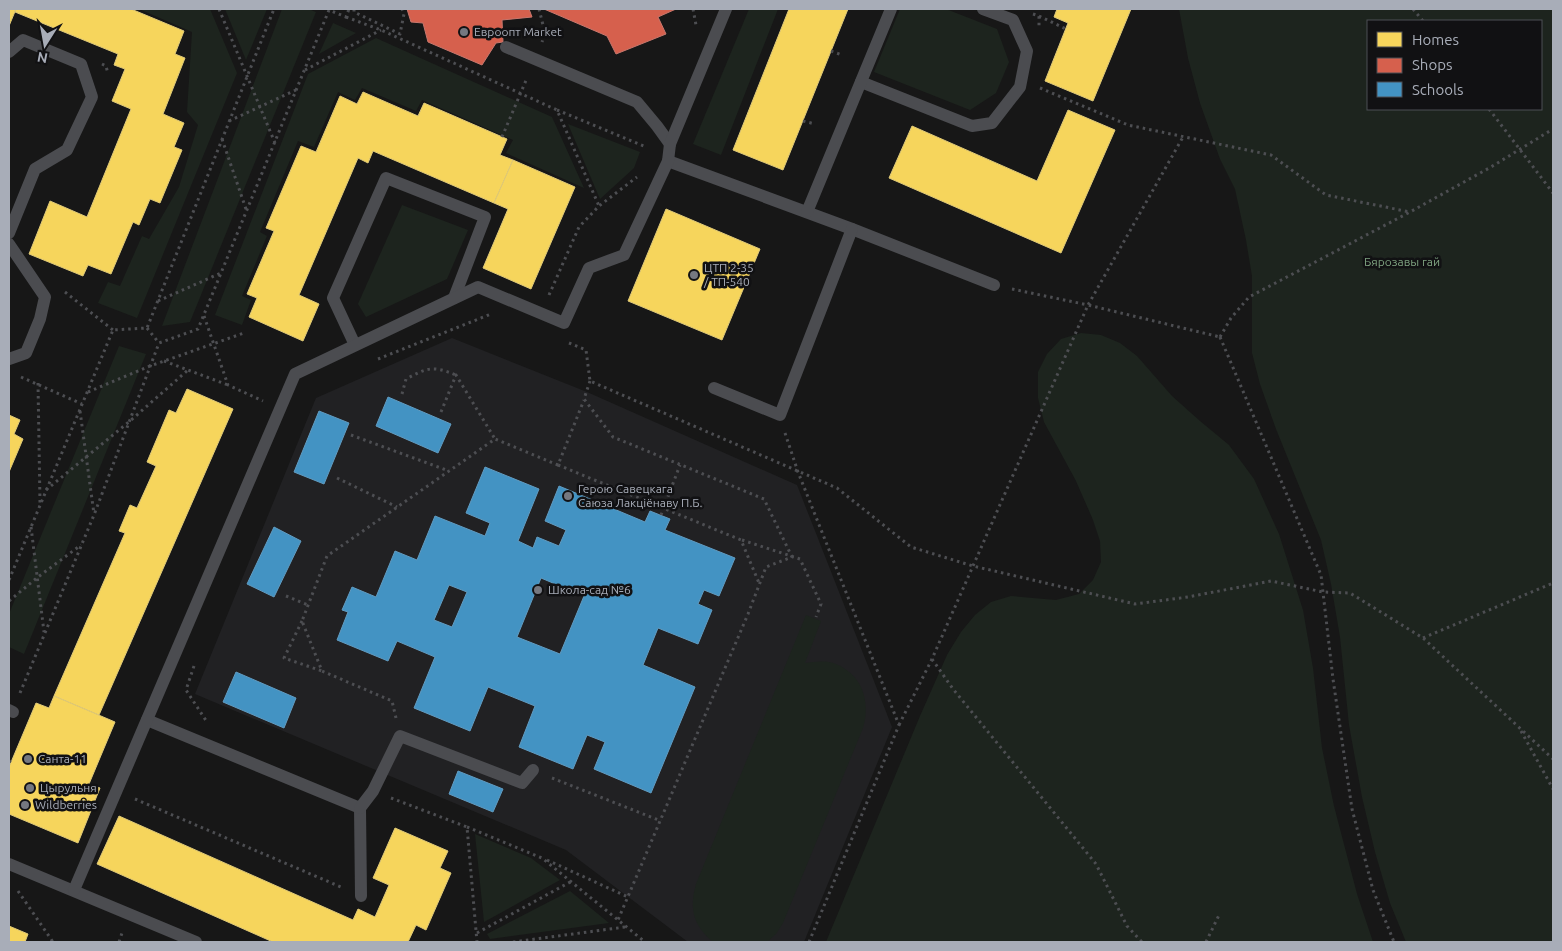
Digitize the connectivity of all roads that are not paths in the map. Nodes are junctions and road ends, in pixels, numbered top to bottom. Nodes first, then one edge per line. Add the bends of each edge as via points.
1 (726, 9) edge
2 (891, 9) edge
3 (983, 9) edge
4 (506, 47) dead end
5 (9, 52) edge
6 (861, 82) junction
7 (670, 144) junction
8 (668, 161) junction
9 (807, 212) junction
10 (852, 229) junction
11 (9, 232) edge
12 (9, 244) edge
13 (994, 285) road end
14 (454, 298) junction
15 (355, 346) junction
16 (9, 359) edge
17 (714, 388) dead end
18 (147, 720) junction
19 (533, 770) road end
20 (360, 808) junction
21 (9, 864) edge
22 (74, 890) junction
23 (361, 896) road end
24 (196, 942) edge

1 - 7 lane
2 - 6 lane
3 - 6 lane via 1013,20 1027,51 1020,87 992,123 972,126
4 - 7 lane via 637,102
5 - 11 lane via 23,40 81,64 92,97 67,150 35,169
6 - 9 lane
7 - 8 lane
8 - 9 lane
8 - 14 lane via 624,255 589,268 564,323 478,287
9 - 10 lane
10 - 13 lane
10 - 17 lane via 780,416
12 - 16 lane via 45,296 40,319 26,353
14 - 15 lane
14 - 15 lane via 485,218 386,178 333,298
15 - 18 lane via 295,374
18 - 20 lane
18 - 22 lane
19 - 20 lane via 522,783 400,736 373,791
20 - 23 lane
21 - 22 lane
22 - 24 lane

